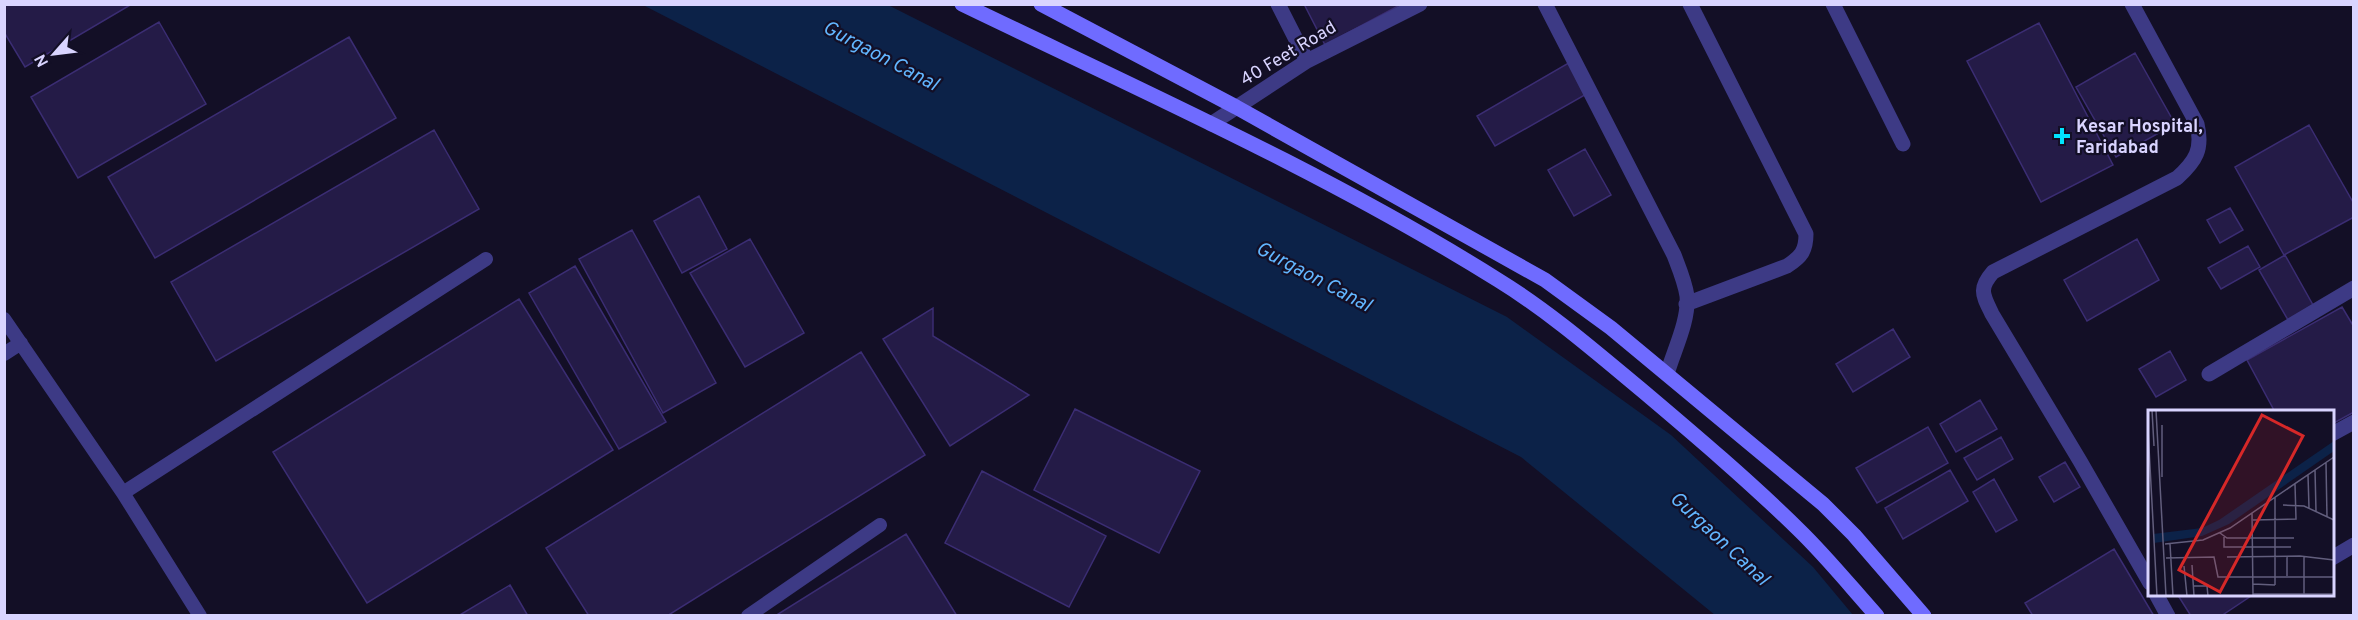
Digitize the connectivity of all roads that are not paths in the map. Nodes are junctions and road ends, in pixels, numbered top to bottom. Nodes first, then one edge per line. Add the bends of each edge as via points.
1 (962, 4) edge
2 (1041, 4) edge
3 (1278, 4) edge
4 (1420, 4) edge
5 (1545, 4) edge
6 (1690, 4) edge
7 (1833, 4) edge
8 (2132, 4) edge
9 (1307, 61) junction
10 (1236, 107) junction
11 (1211, 124) junction
12 (1903, 144) dead end
13 (486, 259) dead end
14 (2354, 288) edge
15 (1686, 304) junction
16 (4, 319) edge
17 (21, 344) junction
18 (4, 354) edge
19 (1667, 374) junction
20 (2210, 374) dead end
21 (2354, 422) edge
22 (2334, 433) edge
23 (123, 493) junction
24 (880, 525) dead end
25 (2354, 544) edge
26 (2334, 557) edge
27 (2148, 580) edge
28 (2157, 596) edge
29 (200, 615) edge
30 (748, 615) edge
31 (1877, 615) edge
32 (1924, 615) edge
33 (2168, 615) edge

1 - 11 main road
2 - 10 main road
3 - 9 street
4 - 9 street, 40 Feet Road
5 - 15 street via 1674,255
6 - 15 street via 1806,234 1806,246 1801,257 1787,266
7 - 12 street
8 - 27 street via 2197,124 2201,140 2198,154 2176,178 1993,272 1984,283 1983,293
9 - 10 street, 40 Feet Road
10 - 11 street, 40 Feet Road
10 - 19 main road via 1545,280
11 - 31 main road via 1446,249 1543,312 1740,475 1800,530
13 - 23 lane
14 - 20 street
15 - 19 street
16 - 17 lane
17 - 18 lane
17 - 23 lane
19 - 32 main road via 1823,504
21 - 22 street
23 - 29 lane
24 - 30 lane
25 - 26 street
28 - 33 street

